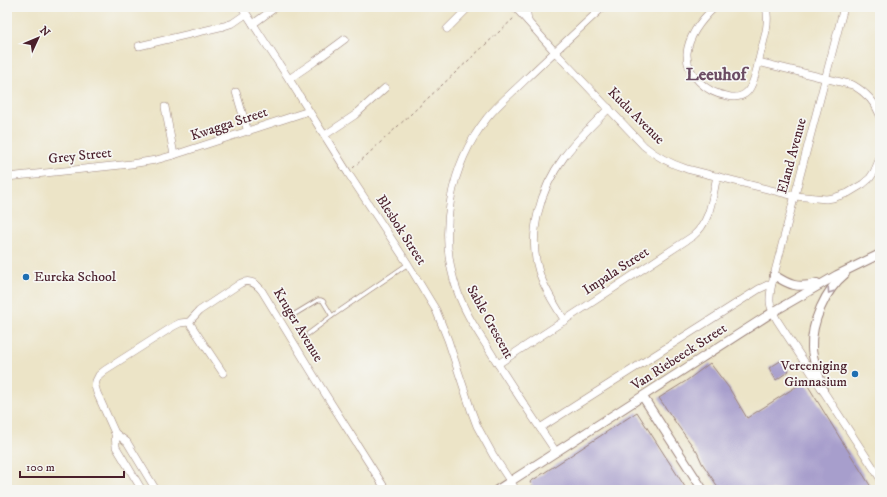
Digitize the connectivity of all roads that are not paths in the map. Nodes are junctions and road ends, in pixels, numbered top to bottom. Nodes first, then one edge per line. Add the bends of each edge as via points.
1 (242, 7) edge
2 (276, 7) edge
3 (469, 7) edge
4 (526, 7) edge
5 (602, 7) edge
6 (715, 7) edge
7 (766, 7) edge
8 (844, 7) edge
9 (518, 10) edge
10 (246, 14) junction
11 (528, 21) junction
12 (253, 24) junction
13 (447, 29) dead end
14 (345, 39) dead end
15 (139, 46) dead end
16 (554, 52) junction
17 (758, 62) junction
18 (289, 78) junction
19 (826, 78) junction
20 (385, 88) dead end
21 (236, 92) dead end
22 (165, 107) dead end
23 (609, 108) junction
24 (309, 111) junction
25 (880, 115) edge
26 (248, 132) junction
27 (324, 135) junction
28 (174, 155) junction
29 (880, 158) edge
30 (156, 160) joint
31 (717, 176) junction
32 (7, 177) edge
33 (794, 196) junction
34 (880, 254) edge
35 (408, 264) junction
36 (859, 264) junction
37 (832, 278) junction
38 (773, 279) junction
39 (773, 312) junction
40 (332, 316) junction
41 (290, 317) dead end
42 (564, 321) junction
43 (189, 322) junction
44 (308, 334) dead end
45 (498, 364) junction
46 (223, 373) dead end
47 (823, 390) junction
48 (643, 396) junction
49 (540, 428) junction
50 (116, 433) junction
51 (556, 452) junction
52 (880, 478) edge
53 (511, 482) junction
54 (142, 490) edge
55 (156, 490) edge
56 (386, 490) edge
57 (497, 490) edge
58 (516, 490) edge
59 (703, 490) edge

1 - 10 street, Blesbok Street
2 - 12 street
3 - 13 street
4 - 11 street
5 - 16 street, Sable Crescent
6 - 17 street via 695,30 687,52 690,70 697,79 714,93 737,96 750,88
7 - 17 street via 767,26
8 - 19 street, Eland Avenue
9 - 11 street, Kudu Avenue
10 - 12 street, Blesbok Street
10 - 15 street via 224,26
11 - 16 street, Kudu Avenue
12 - 18 street, Blesbok Street
14 - 18 street
16 - 23 street, Kudu Avenue
16 - 45 street, Sable Crescent via 500,104 477,133 466,153 452,196 448,236 455,284 469,316
17 - 19 street
18 - 24 street, Blesbok Street
19 - 25 street via 860,89 873,102
19 - 33 street, Eland Avenue
20 - 27 street via 356,115
21 - 26 street
22 - 28 street
23 - 31 street, Kudu Avenue via 656,156 679,166
23 - 42 street via 563,158 548,185 537,217 534,240 539,273
24 - 26 street, Kwagga Street
24 - 27 street, Blesbok Street
26 - 28 street, Kwagga Street
27 - 35 street, Blesbok Street
28 - 30 street, Kwagga Street
29 - 33 street, Kudu Avenue via 870,178 848,193 826,199
30 - 32 street, Grey Street
31 - 33 street, Kudu Avenue
31 - 42 street, Impala Street via 707,217 698,232
33 - 38 street, Eland Avenue
34 - 36 street, Van Riebeeck Street
35 - 40 lane
35 - 53 street, Blesbok Street via 436,310 477,426
36 - 37 street, Van Riebeeck Street
36 -> 47 street via 836,283 817,317 812,350
37 - 38 street via 796,286
37 - 39 street, Van Riebeeck Street
38 - 39 street, Eland Avenue via 769,302
38 - 49 street, Van Riebeeck Street
39 - 47 street
39 - 48 street, Van Riebeeck Street
40 - 41 lane via 323,301 318,300
40 - 44 lane
42 - 45 street, Impala Street
43 - 46 street
43 - 50 street, Kruger Avenue via 174,326 105,370 97,378 97,393
43 - 56 street, Kruger Avenue via 199,311 242,282 248,281 258,286
45 - 49 street, Sable Crescent
47 - 52 street
48 - 51 street, Van Riebeeck Street
48 - 59 street
49 - 51 street, Sable Crescent
50 - 54 street, Kruger Avenue via 116,447
50 - 55 street, Kruger Avenue via 127,442
51 - 53 street, Van Riebeeck Street
53 - 57 street, Van Riebeeck Street
53 - 58 street, Blesbok Street

